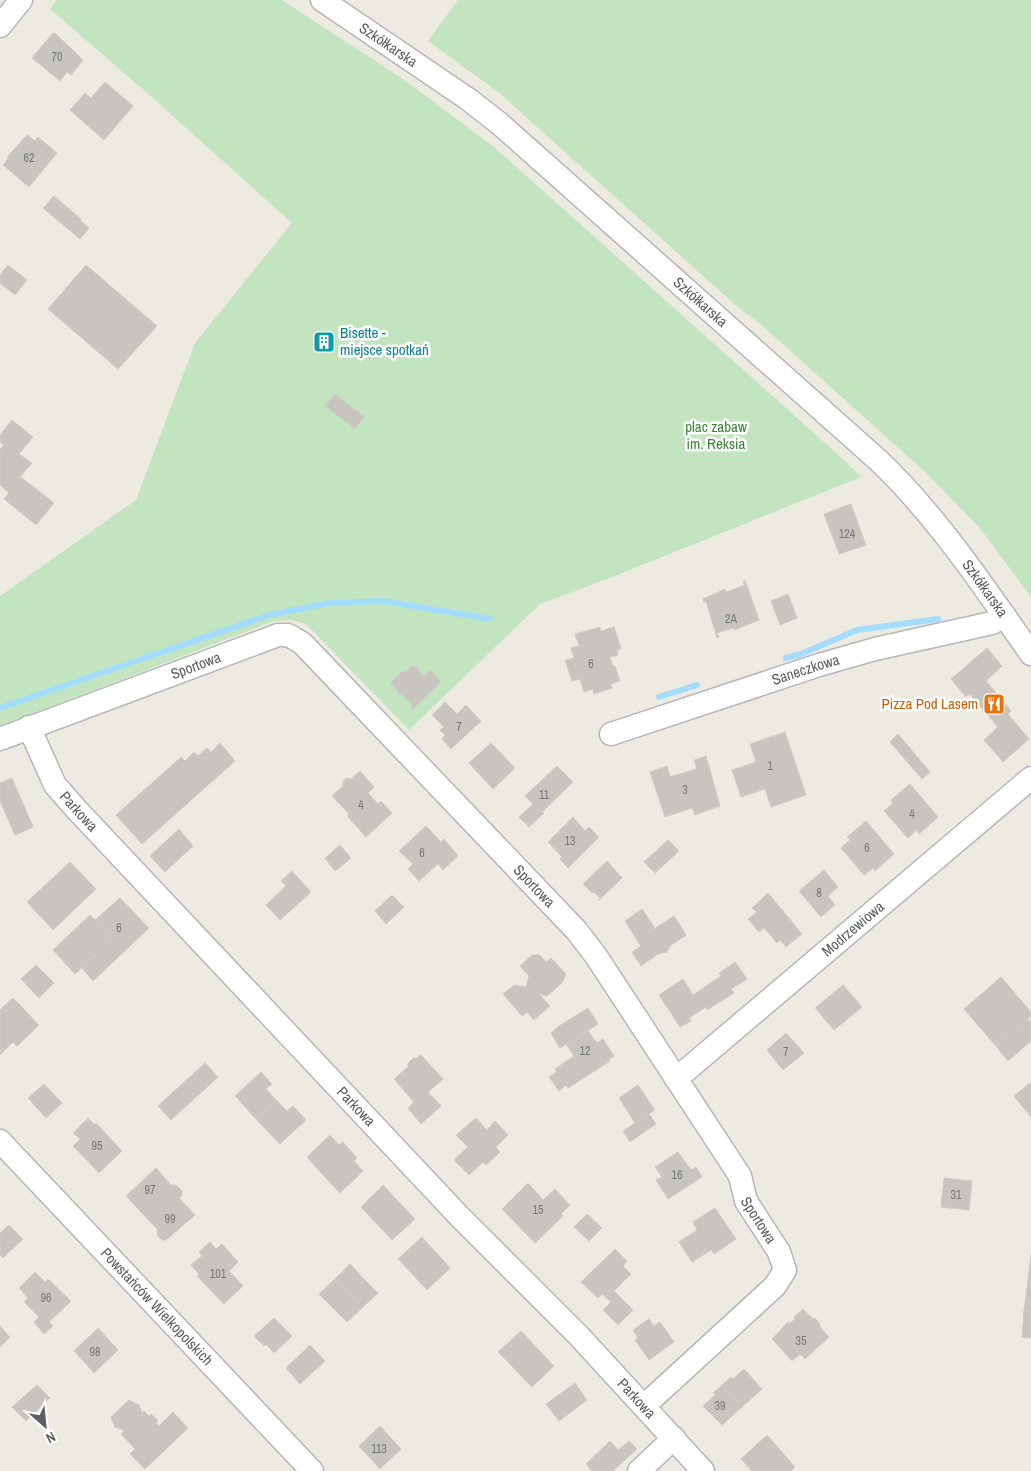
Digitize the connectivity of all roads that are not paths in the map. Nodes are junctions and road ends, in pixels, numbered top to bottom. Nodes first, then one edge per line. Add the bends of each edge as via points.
1 (21, 0) edge
2 (322, 0) edge
3 (0, 26) edge
4 (1004, 615) junction
5 (1031, 654) edge
6 (28, 727) junction
7 (610, 734) dead end
8 (0, 739) edge
9 (1031, 778) edge
10 (676, 1079) junction
11 (0, 1141) edge
12 (644, 1406) junction
13 (674, 1438) junction
14 (312, 1471) edge
15 (639, 1471) edge
16 (703, 1471) edge

1 - 3 street
2 - 4 street, Szkółkarska via 500,124 878,460 911,495
4 - 5 street, Szkółkarska
4 - 7 street, Saneczkowa via 992,623 820,665
6 - 8 street, Sportowa
6 - 10 street, Sportowa via 272,637 284,635 295,638 576,930
6 - 12 street, Parkowa via 55,785 77,810 460,1217
9 - 10 street, Modrzewiowa
10 - 12 street, Sportowa via 740,1176 746,1201 779,1252 785,1270 775,1286
11 - 14 street, Powstańców Wielkopolskich
12 - 13 street, Parkowa
13 - 15 street
13 - 16 street, Parkowa

